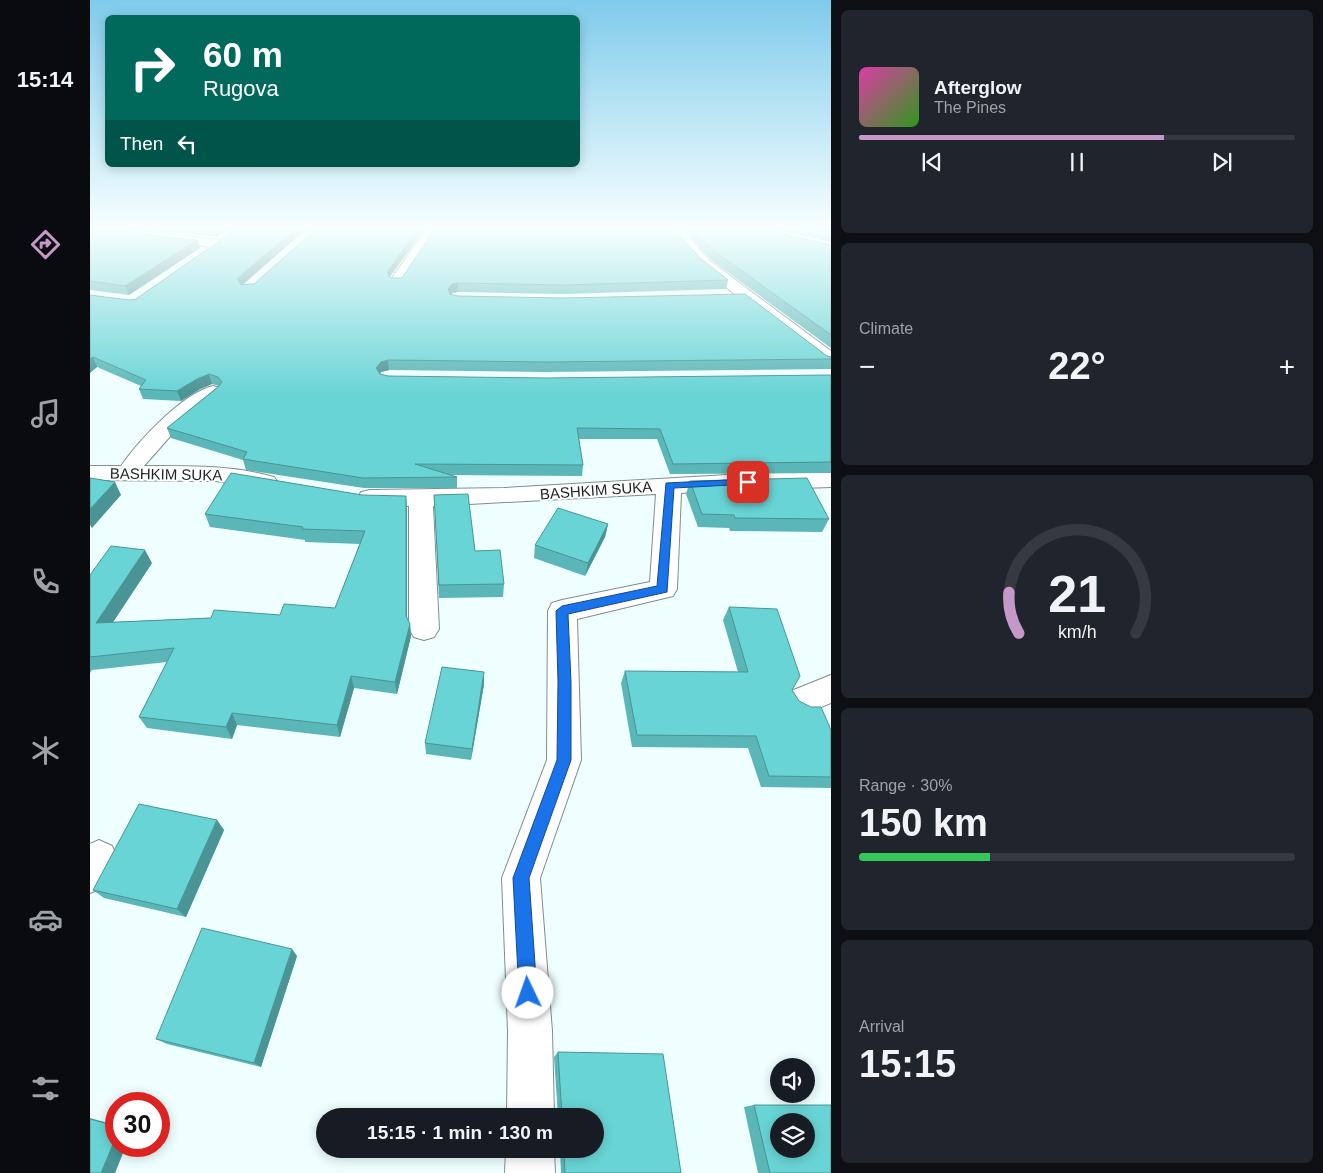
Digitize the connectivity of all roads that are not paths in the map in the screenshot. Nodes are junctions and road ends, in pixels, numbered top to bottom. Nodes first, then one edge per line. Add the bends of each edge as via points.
1 (732, 285) edge
2 (746, 296) junction
3 (717, 297) edge
4 (830, 360) edge
5 (213, 392) edge
6 (90, 473) edge
7 (128, 473) junction
8 (830, 480) edge
9 (669, 485) junction
10 (290, 486) edge
11 (346, 495) edge
12 (421, 499) junction
13 (424, 630) dead end
14 (830, 688) edge
15 (802, 701) edge
16 (530, 1108) edge
17 (530, 1158) edge
18 (530, 1173) edge

1 - 2 street
2 - 3 street
2 - 4 street
5 - 7 street via 157,434
6 - 7 street, BASHKIM SUKA
7 - 10 street, BASHKIM SUKA via 216,474
8 - 9 street, BASHKIM SUKA
9 - 12 street, BASHKIM SUKA
9 - 16 street via 663,589 562,611 564,760 521,878 530,1031
11 - 12 street, BASHKIM SUKA
12 - 13 street
14 - 15 street
17 - 18 street

